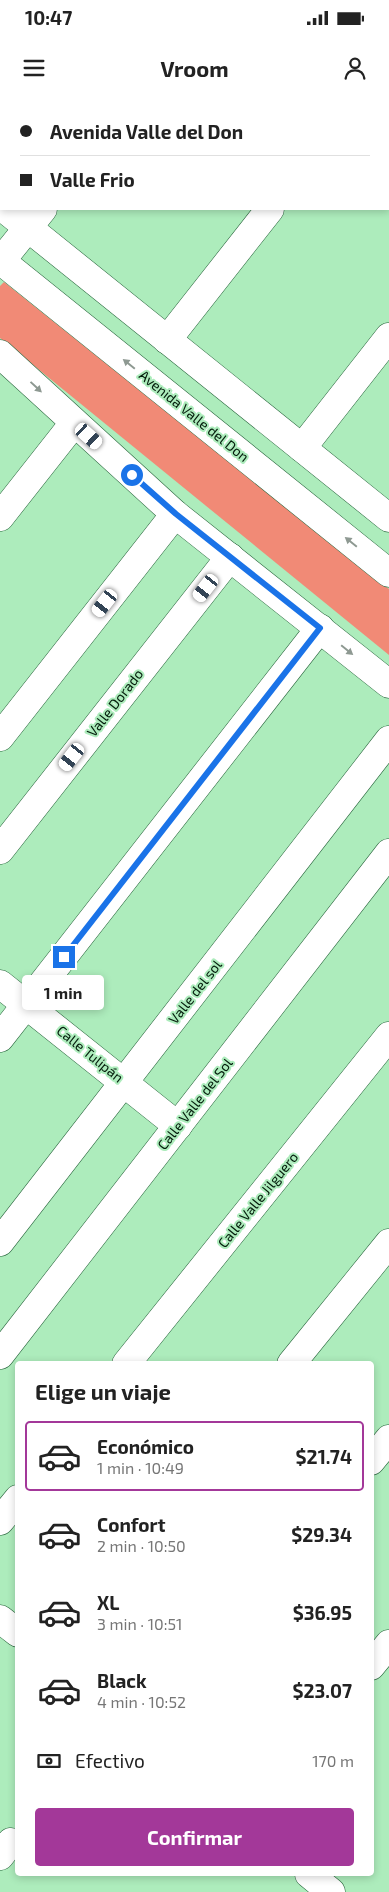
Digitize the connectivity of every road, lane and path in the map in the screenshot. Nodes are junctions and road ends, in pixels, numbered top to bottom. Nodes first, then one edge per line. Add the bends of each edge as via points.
1 (269, 210) edge
2 (4, 212) edge
3 (35, 218) edge
4 (1, 261) edge
5 (389, 337) edge
6 (167, 340) junction
7 (0, 354) edge
8 (74, 423) junction
9 (302, 448) junction
10 (176, 514) junction
11 (0, 517) edge
12 (389, 518) edge
13 (230, 557) junction
14 (389, 572) edge
15 (320, 628) junction
16 (389, 684) edge
17 (0, 738) edge
18 (389, 740) edge
19 (0, 850) edge
20 (389, 853) edge
21 (0, 984) edge
22 (28, 1004) junction
23 (389, 1036) edge
24 (0, 1038) edge
25 (126, 1082) junction
26 (178, 1126) junction
27 (0, 1242) edge
28 (389, 1243) edge
29 (0, 1355) edge
30 (128, 1361) edge
31 (293, 1361) edge
32 (389, 1438) edge
33 (374, 1457) edge
34 (15, 1503) edge
35 (0, 1521) edge
36 (0, 1618) edge
37 (15, 1630) edge
38 (389, 1644) edge
39 (374, 1662) edge
40 (311, 1876) edge
41 (331, 1892) edge

1 - 6 street
2 - 3 street
3 - 4 street
3 - 6 street
14 -> 4 street, Avenida Valle del Don
5 - 9 street
6 - 9 street
7 -> 8 street
8 - 10 street
8 - 11 street
9 - 12 street
10 - 13 street
10 - 17 street
13 - 15 street
13 - 19 street, Valle Dorado
15 -> 16 street
15 - 22 street
18 - 25 street, Valle del sol
20 - 26 street, Calle Valle del Sol
21 - 22 street, Calle Tulipán
22 - 24 street
22 - 25 street, Calle Tulipán
23 - 30 street, Calle Valle Jilguero
25 - 26 street, Calle Tulipán
25 - 27 street, Valle del sol
26 - 29 street, Calle Valle del Sol
28 - 31 street
32 - 33 street
34 - 35 street
36 - 37 street
38 - 39 street
40 - 41 street

